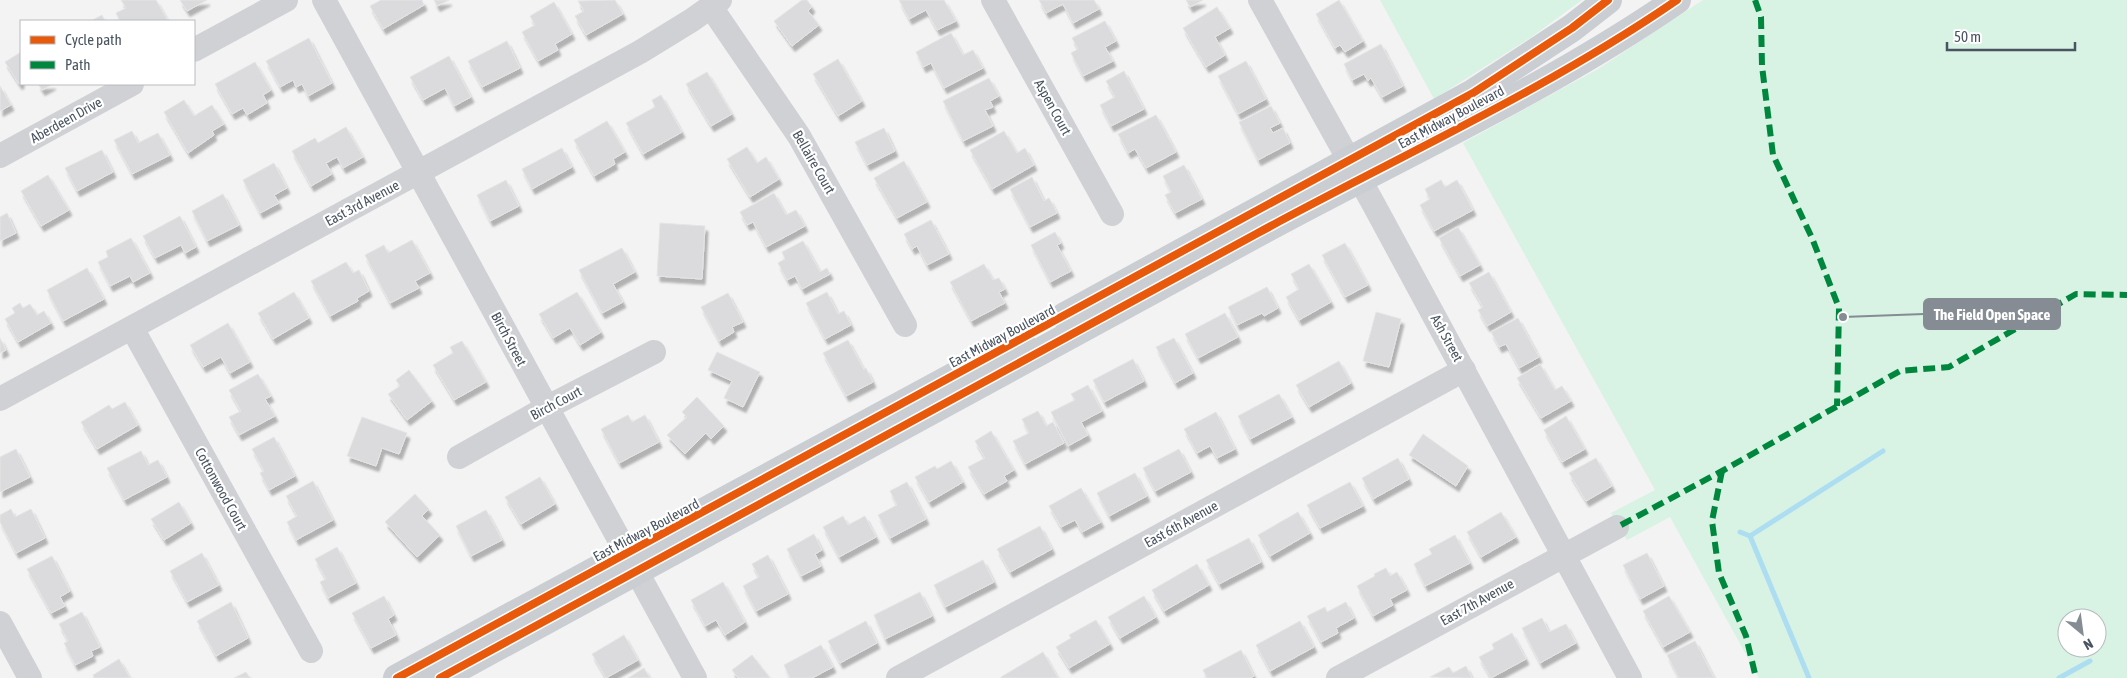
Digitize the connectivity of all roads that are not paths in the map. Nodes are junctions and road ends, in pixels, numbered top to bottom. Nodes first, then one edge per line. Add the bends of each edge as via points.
1 (286, 0) edge
2 (324, 0) edge
3 (993, 0) edge
4 (1260, 0) edge
5 (1608, 0) edge
6 (1677, 0) edge
7 (716, 3) edge
8 (195, 49) edge
9 (130, 85) edge
10 (0, 156) edge
11 (1354, 170) junction
12 (418, 172) junction
13 (1112, 214) dead end
14 (905, 325) dead end
15 (132, 328) junction
16 (654, 352) dead end
17 (1464, 370) junction
18 (0, 400) edge
19 (546, 408) junction
20 (459, 457) dead end
21 (1617, 527) dead end
22 (1565, 554) junction
23 (632, 562) junction
24 (0, 623) edge
25 (311, 651) dead end
26 (30, 678) edge
27 (397, 678) edge
28 (440, 678) edge
29 (695, 678) edge
30 (898, 678) edge
31 (1338, 678) edge
32 (1630, 678) edge

1 - 8 street
2 - 12 street, Birch Street
3 - 13 street, Aspen Court
4 - 11 street, Ash Street
5 - 11 main road, East Midway Boulevard via 1572,28
6 - 11 main road, East Midway Boulevard via 1586,58 1448,134
7 - 12 street, East 3rd Avenue via 640,52
7 - 14 street, Bellaire Court via 799,136
9 - 10 street, Aberdeen Drive
11 - 17 street, Ash Street
11 - 23 main road, East Midway Boulevard
12 - 15 street, East 3rd Avenue
12 - 19 street, Birch Street
15 - 18 street, East 3rd Avenue
15 - 25 street, Cottonwood Court
16 - 19 street, Birch Court
17 - 22 street, Ash Street
17 - 30 street, East 6th Avenue
19 - 20 street, Birch Court
19 - 23 street, Birch Street
21 - 22 street, East 7th Avenue
22 - 31 street, East 7th Avenue
22 - 32 street, Ash Street
23 - 27 main road, East Midway Boulevard
23 - 28 main road, East Midway Boulevard
23 - 29 street, Birch Street
24 - 26 street

